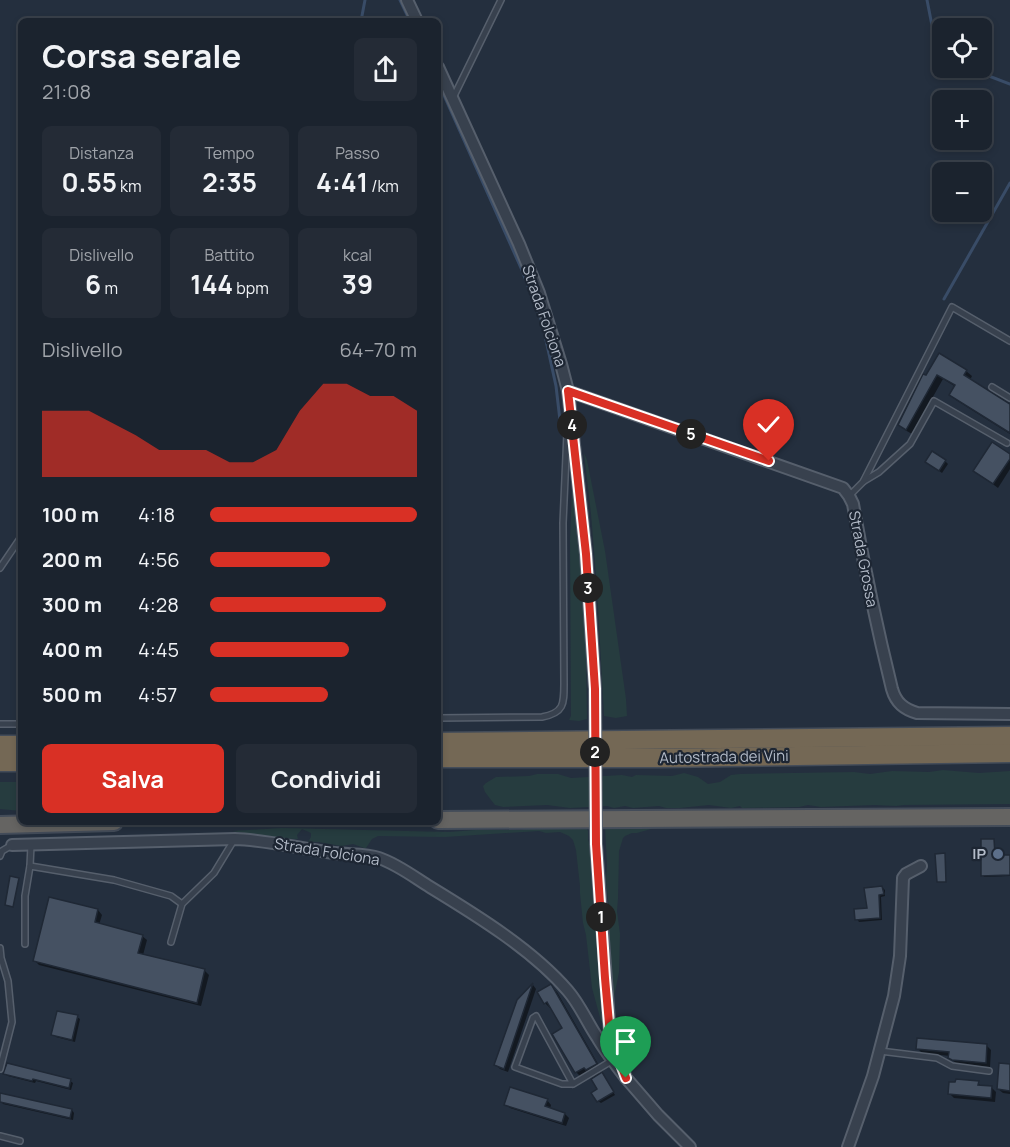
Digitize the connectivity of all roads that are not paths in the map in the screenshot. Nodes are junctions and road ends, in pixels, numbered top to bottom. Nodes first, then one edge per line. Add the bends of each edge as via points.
1 (407, 0) edge
2 (501, 0) edge
3 (416, 18) edge
4 (441, 74) edge
5 (453, 99) junction
6 (1010, 341) edge
7 (993, 387) dead end
8 (568, 391) junction
9 (1010, 398) edge
10 (572, 417) junction
11 (1007, 443) dead end
12 (863, 482) junction
13 (849, 495) junction
14 (18, 541) edge
15 (0, 568) edge
16 (1010, 714) edge
17 (441, 717) edge
18 (0, 724) edge
19 (18, 724) edge
20 (1010, 736) edge
21 (441, 742) edge
22 (0, 745) edge
23 (18, 745) edge
24 (1010, 753) edge
25 (441, 759) edge
26 (0, 762) edge
27 (18, 762) edge
28 (1010, 817) edge
29 (441, 820) edge
30 (0, 825) edge
31 (18, 825) edge
32 (235, 839) junction
33 (31, 844) junction
34 (12, 845) joint
35 (0, 856) edge
36 (30, 866) junction
37 (921, 867) dead end
38 (182, 904) junction
39 (171, 942) dead end
40 (25, 944) dead end
41 (0, 948) edge
42 (880, 1051) junction
43 (613, 1060) junction
44 (0, 1069) edge
45 (989, 1071) dead end
46 (626, 1078) junction
47 (573, 1084) junction
48 (0, 1136) edge
49 (20, 1141) dead end
50 (690, 1147) edge
51 (848, 1147) edge

1 - 3 street
2 - 5 lane
4 - 5 street, Strada Folciona
5 - 8 street, Strada Folciona via 539,293
6 - 12 lane via 952,307
7 - 9 lane
8 - 10 street, Strada Folciona
8 - 13 street, Strada Grossa via 836,485
10 - 17 lane via 567,434 563,523 562,705 558,712 542,717
10 - 46 street, Strada Folciona, bridge via 595,689 596,844 610,1035
11 - 12 lane via 934,401 910,444
12 - 13 lane
13 - 16 street, Strada Grossa via 889,678 899,704 917,713
14 - 15 lane
18 - 19 lane
20 - 21 highway, Autostrada dei Vini
22 - 23 highway
24 - 25 highway, Autostrada dei Vini
26 - 27 highway
28 - 29 highway
30 - 31 highway
32 - 33 street, Strada Folciona
32 - 38 lane via 214,873
32 - 43 street, Strada Folciona via 379,858 411,875 537,961 568,991
33 - 34 street, Strada Folciona
33 - 36 lane
34 - 35 lane
36 - 38 lane via 114,880 171,896
36 - 40 lane via 25,896
37 - 42 street via 903,878 898,977
38 - 39 lane
41 - 44 lane via 12,1022
42 - 45 lane via 937,1058 952,1066
42 - 51 street
43 - 46 street, Strada Folciona
43 - 47 lane
46 - 50 street, Strada Folciona
47 - 47 lane via 562,1084 515,1067 536,1016
48 - 49 lane

